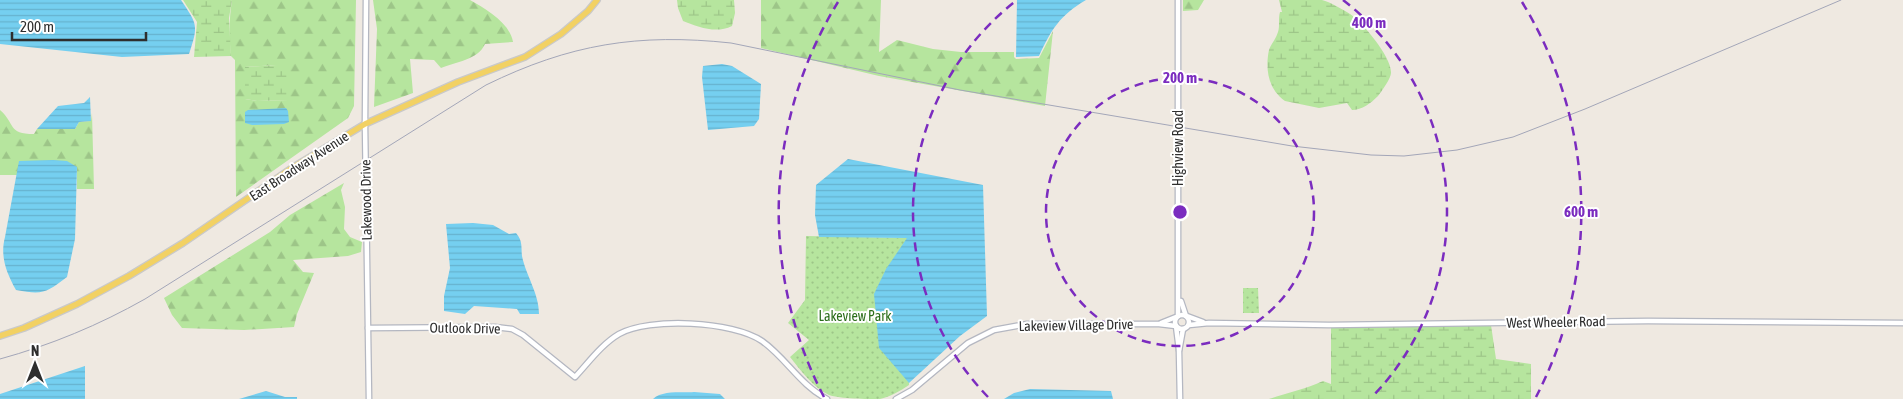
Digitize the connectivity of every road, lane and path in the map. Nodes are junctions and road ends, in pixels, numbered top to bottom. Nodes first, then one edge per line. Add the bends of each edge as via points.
1 (366, 0) edge
2 (597, 0) edge
3 (1178, 0) edge
4 (365, 124) junction
5 (1179, 296) junction
6 (1177, 316) junction
7 (1187, 316) junction
8 (1209, 323) junction
9 (1903, 323) edge
10 (1159, 324) junction
11 (1189, 325) junction
12 (1176, 326) junction
13 (368, 328) junction
14 (1183, 329) junction
15 (0, 336) edge
16 (1180, 351) junction
17 (369, 399) edge
18 (827, 399) edge
19 (896, 399) edge
20 (1180, 399) edge

1 - 4 street, Lakewood Drive
2 - 4 main road, East Broadway Avenue via 561,34 525,56
3 - 5 street, Highview Road
4 - 13 street, Lakewood Drive
4 - 15 main road, East Broadway Avenue via 292,168 129,276 76,304
5 - 6 street, Highview Road
5 - 7 street, Highview Road
6 - 7 street
6 - 10 street, Lakeview Village Drive
6 - 12 street
7 - 8 street, West Wheeler Road
7 - 11 street
8 - 9 street, West Wheeler Road
8 - 11 street, West Wheeler Road
10 - 12 street, Lakeview Village Drive
10 - 19 street, Lakeview Village Drive via 1027,324 994,330 968,343 912,390
11 - 14 street
12 - 14 street
12 - 16 street
13 - 17 street, Lakewood Drive
13 - 18 street, Outlook Drive via 512,329 576,377 604,345 632,328 709,324 760,339 775,350 807,386
14 - 16 street
16 - 20 street

